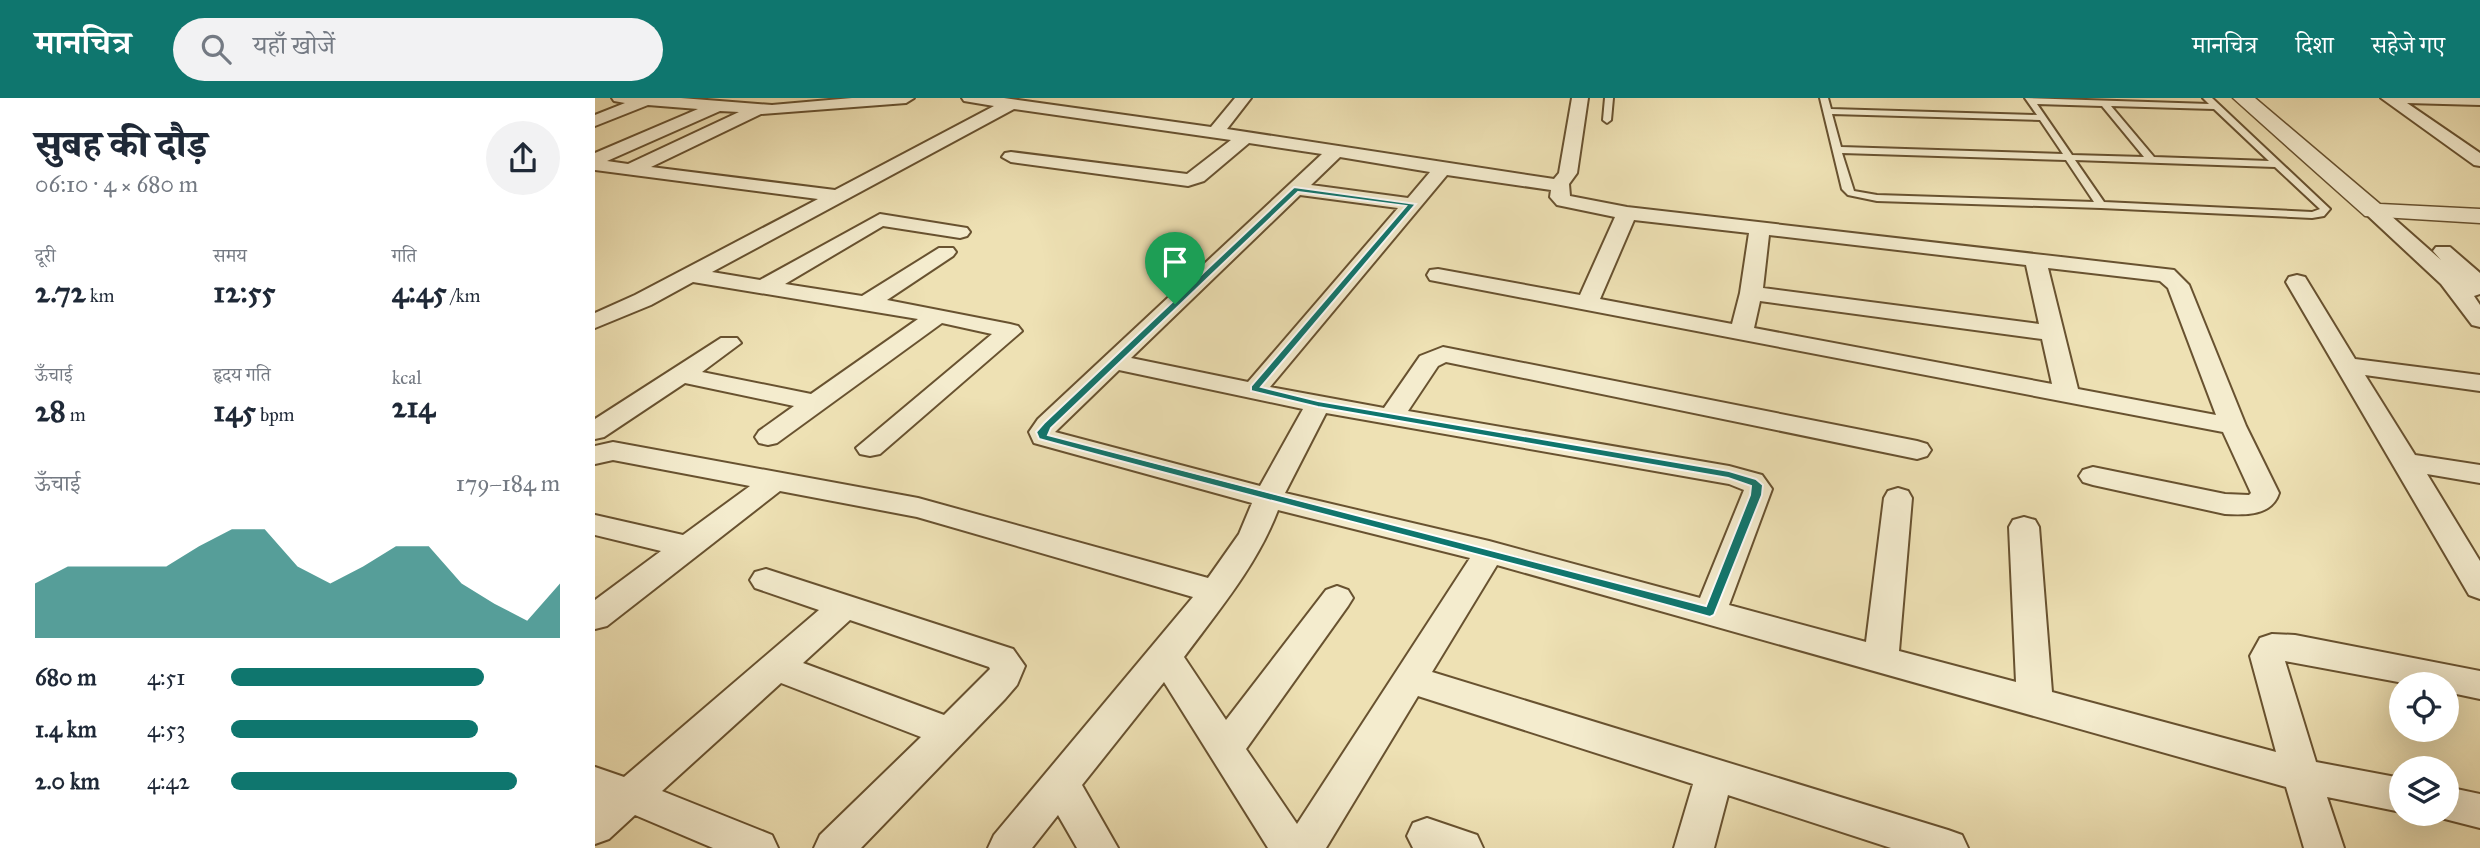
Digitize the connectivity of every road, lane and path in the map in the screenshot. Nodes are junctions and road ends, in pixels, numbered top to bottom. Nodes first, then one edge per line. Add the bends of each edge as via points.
1 (620, 98) edge
2 (826, 98) edge
3 (906, 98) edge
4 (969, 98) edge
5 (1243, 98) edge
6 (1580, 98) edge
7 (1609, 98) edge
8 (1824, 98) edge
9 (2207, 98) edge
10 (2243, 98) edge
11 (2263, 98) edge
12 (2390, 98) edge
13 (649, 99) edge
14 (2030, 100) edge
15 (2480, 100) edge
16 (2104, 103) junction
17 (1011, 104) junction
18 (717, 106) junction
19 (2217, 107) junction
20 (808, 109) junction
21 (757, 110) junction
22 (1827, 111) junction
23 (2042, 118) junction
24 (1607, 120) dead end
25 (595, 121) edge
26 (1215, 133) junction
27 (1245, 137) junction
28 (1837, 150) junction
29 (1336, 152) junction
30 (1011, 157) dead end
31 (2070, 158) junction
32 (2151, 160) junction
33 (2480, 161) edge
34 (595, 163) edge
35 (2278, 164) junction
36 (1443, 168) junction
37 (631, 169) junction
38 (1313, 173) junction
39 (1560, 184) junction
40 (1296, 189) junction
41 (838, 196) junction
42 (1419, 196) junction
43 (2101, 205) junction
44 (2380, 206) junction
45 (2480, 206) edge
46 (1627, 213) junction
47 (2480, 216) edge
48 (1760, 228) junction
49 (960, 232) dead end
50 (946, 252) dead end
51 (2035, 259) junction
52 (689, 275) junction
53 (1438, 275) dead end
54 (2297, 282) dead end
55 (763, 287) junction
56 (2469, 292) edge
57 (1751, 293) junction
58 (865, 304) junction
59 (1587, 304) junction
60 (938, 315) junction
61 (2480, 320) edge
62 (595, 321) edge
63 (1741, 332) junction
64 (2052, 333) junction
65 (729, 343) dead end
66 (1114, 362) junction
67 (2346, 365) junction
68 (681, 375) junction
69 (2480, 383) edge
70 (1255, 389) junction
71 (2067, 395) junction
72 (815, 403) junction
73 (1318, 404) junction
74 (1391, 417) junction
75 (2233, 426) junction
76 (595, 431) edge
77 (768, 438) dead end
78 (870, 448) dead end
79 (1917, 450) dead end
80 (595, 455) edge
81 (2404, 462) junction
82 (2480, 474) edge
83 (2092, 476) dead end
84 (774, 482) junction
85 (1268, 498) junction
86 (1898, 498) dead end
87 (595, 525) edge
88 (2024, 527) dead end
89 (687, 547) junction
90 (1489, 552) junction
91 (767, 580) dead end
92 (2479, 583) edge
93 (1215, 592) junction
94 (1336, 598) dead end
95 (846, 605) junction
96 (1710, 612) junction
97 (595, 617) edge
98 (1165, 656) junction
99 (1881, 658) junction
100 (776, 667) junction
101 (1412, 680) junction
102 (2480, 685) edge
103 (2035, 702) junction
104 (949, 732) junction
105 (1226, 748) junction
106 (1714, 775) junction
107 (2301, 775) junction
108 (1060, 783) junction
109 (613, 790) edge
110 (2389, 793) edge
111 (2459, 807) edge
112 (2480, 811) edge
113 (595, 826) edge
114 (758, 848) edge
115 (834, 848) edge
116 (1007, 848) edge
117 (1098, 848) edge
118 (1290, 848) edge
119 (1304, 848) edge
120 (1694, 848) edge
121 (1948, 848) edge
122 (2324, 848) edge

1 - 13 street
2 - 20 street
3 - 20 street
4 - 17 street
5 - 26 street
6 - 39 street via 1568,173
7 - 24 lane
8 - 22 lane
9 - 19 lane
10 - 44 street
11 - 44 street
12 - 15 street
12 - 33 street
13 - 18 street
13 - 25 street
14 - 16 lane
14 - 23 lane
16 - 19 lane
16 - 32 lane
17 - 26 street
17 - 41 street
18 - 21 street
18 - 34 street
19 - 35 lane
20 - 21 street
21 - 37 street
22 - 23 lane
22 - 28 lane
23 - 31 lane
26 - 27 street
27 - 29 street
27 - 30 street via 1188,180
28 - 31 lane
28 - 43 lane via 1847,189 1862,197
29 - 36 street
29 - 38 street
31 - 32 lane
31 - 43 lane
32 - 35 lane
34 - 37 street
35 - 43 lane via 2322,205 2321,214
36 - 39 street
36 - 42 street
37 - 41 street
38 - 40 street
38 - 42 street
39 - 46 street via 1564,201
40 - 42 street
40 - 66 street
41 - 52 street
42 - 70 street
44 - 45 street
44 - 47 street
44 - 56 street via 2476,281 2477,288
46 - 48 street
46 - 59 street
48 - 51 street
48 - 57 street
49 - 55 street via 880,220
50 - 58 street
51 - 64 street
51 - 75 street via 2153,272 2173,279
52 - 55 street
52 - 62 street
53 - 59 street
54 - 67 street
55 - 58 street
56 - 61 street
57 - 63 street
57 - 64 street
58 - 60 street
59 - 63 street
60 - 72 street
60 - 78 street via 1006,329 1009,334
63 - 71 street
64 - 71 street
65 - 68 street
66 - 70 street
66 - 85 street via 1047,425 1043,437
67 - 69 street
67 - 81 street
68 - 72 street
68 - 76 street
70 - 73 street
71 - 75 street
72 - 77 street
73 - 74 street
73 - 85 street
74 - 79 street via 1429,361 1443,354
74 - 96 street via 1752,481 1757,485 1756,495
75 - 83 street via 2265,493 2257,503 2225,503
80 - 84 street via 613,451
81 - 82 street
81 - 92 street
84 - 89 street
84 - 93 street via 918,508
85 - 90 street
85 - 93 street via 1254,534
86 - 99 street
87 - 89 street
88 - 103 street
89 - 97 street
90 - 96 street
90 - 101 street
91 - 95 street
93 - 98 street
94 - 105 street
95 - 100 street
95 - 104 street via 1001,658 1008,666 1005,675
96 - 99 street
98 - 105 street
98 - 108 street
99 - 103 street
100 - 104 street
100 - 109 street
101 - 106 street
101 - 119 street
102 - 107 street via 2295,648 2272,648 2267,656 2269,669
103 - 107 street
104 - 115 street
105 - 118 street
106 - 120 street
106 - 121 street
107 - 110 street
107 - 122 street
108 - 116 street
108 - 117 street
109 - 113 street
109 - 114 street
111 - 112 street

